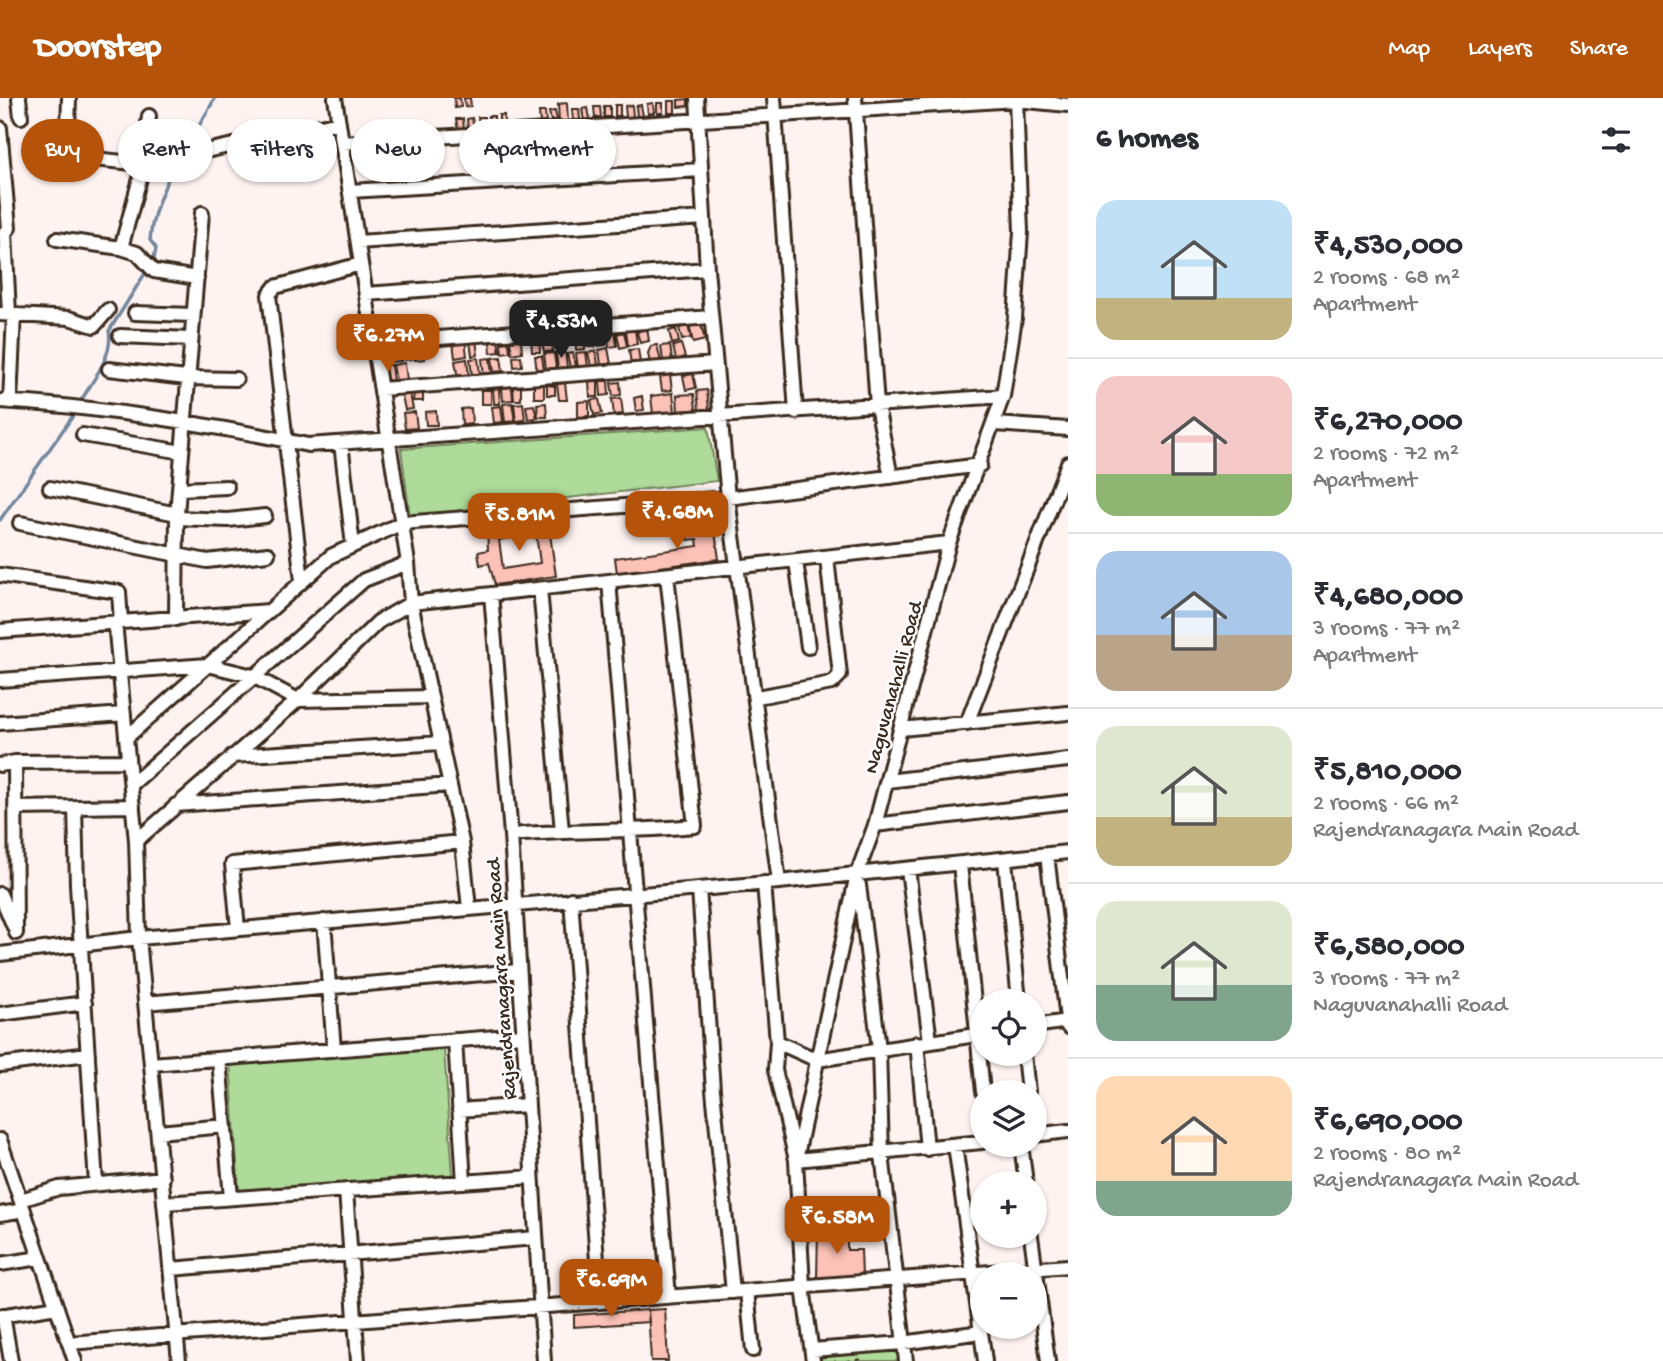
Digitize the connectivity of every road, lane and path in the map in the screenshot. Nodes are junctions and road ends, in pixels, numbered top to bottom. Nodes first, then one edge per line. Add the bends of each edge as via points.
1 (19, 98) edge
2 (69, 98) edge
3 (335, 98) edge
4 (697, 98) edge
5 (774, 98) edge
6 (1016, 99) edge
7 (920, 102) edge
8 (856, 104) edge
9 (1068, 105) edge
10 (149, 116) dead end
11 (775, 116) junction
12 (21, 117) dead end
13 (68, 119) edge
14 (149, 119) edge
15 (339, 122) junction
16 (698, 122) junction
17 (0, 128) edge
18 (342, 143) junction
19 (213, 149) edge
20 (701, 170) junction
21 (138, 182) edge
22 (350, 191) junction
23 (202, 213) dead end
24 (704, 218) junction
25 (57, 239) dead end
26 (358, 243) junction
27 (121, 248) junction
28 (361, 264) junction
29 (707, 269) junction
30 (197, 278) junction
31 (366, 294) junction
32 (108, 310) dead end
33 (135, 313) dead end
34 (8, 314) edge
35 (193, 315) junction
36 (711, 317) junction
37 (120, 336) dead end
38 (190, 339) junction
39 (374, 342) junction
40 (715, 365) junction
41 (109, 369) dead end
42 (186, 378) junction
43 (236, 379) dead end
44 (381, 389) junction
45 (1003, 396) junction
46 (5, 402) edge
47 (877, 406) junction
48 (796, 412) junction
49 (720, 418) junction
50 (184, 423) junction
51 (995, 424) junction
52 (1068, 429) edge
53 (83, 435) dead end
54 (389, 439) junction
55 (288, 441) junction
56 (341, 443) junction
57 (182, 452) junction
58 (1068, 463) edge
59 (980, 465) junction
60 (891, 477) junction
61 (50, 488) dead end
62 (227, 488) dead end
63 (179, 489) junction
64 (728, 498) junction
65 (177, 516) junction
66 (265, 516) dead end
67 (20, 523) dead end
68 (402, 523) junction
69 (949, 543) junction
70 (353, 546) junction
71 (268, 554) dead end
72 (177, 557) junction
73 (827, 558) junction
74 (796, 561) junction
75 (408, 563) junction
76 (739, 568) junction
77 (0, 575) edge
78 (667, 575) junction
79 (302, 581) junction
80 (609, 581) junction
81 (540, 589) junction
82 (491, 594) junction
83 (411, 603) junction
84 (270, 611) junction
85 (176, 619) junction
86 (118, 622) junction
87 (0, 631) edge
88 (808, 647) dead end
89 (208, 665) junction
90 (120, 670) junction
91 (253, 676) junction
92 (0, 680) edge
93 (431, 697) junction
94 (757, 697) junction
95 (298, 700) junction
96 (1068, 713) edge
97 (124, 714) junction
98 (0, 723) edge
99 (967, 723) junction
100 (901, 729) junction
101 (126, 738) junction
102 (441, 743) junction
103 (232, 756) junction
104 (1068, 760) edge
105 (128, 761) junction
106 (15, 762) junction
107 (0, 765) edge
108 (887, 780) junction
109 (131, 785) junction
110 (450, 785) junction
111 (1068, 802) edge
112 (176, 805) junction
113 (75, 807) junction
114 (133, 807) junction
115 (17, 808) junction
116 (876, 825) junction
117 (562, 831) junction
118 (631, 832) junction
119 (510, 835) junction
120 (135, 841) junction
121 (462, 842) junction
122 (1068, 852) edge
123 (1047, 855) junction
124 (1005, 860) junction
125 (960, 864) junction
126 (908, 869) junction
127 (857, 874) junction
128 (779, 882) junction
129 (764, 883) junction
130 (699, 889) junction
131 (0, 894) edge
132 (634, 894) junction
133 (571, 899) junction
134 (515, 904) junction
135 (469, 908) junction
136 (324, 921) junction
137 (238, 929) junction
138 (16, 933) junction
139 (139, 938) junction
140 (82, 944) junction
141 (21, 951) junction
142 (0, 954) edge
143 (519, 971) junction
144 (329, 987) junction
145 (975, 989) edge
146 (1018, 989) edge
147 (85, 1003) junction
148 (145, 1003) junction
149 (0, 1014) edge
150 (1068, 1021) edge
151 (1047, 1024) edge
152 (1068, 1027) edge
153 (523, 1035) junction
154 (970, 1035) edge
155 (455, 1040) junction
156 (777, 1042) junction
157 (924, 1042) junction
158 (880, 1049) junction
159 (334, 1050) junction
160 (88, 1054) junction
161 (219, 1060) junction
162 (817, 1060) junction
163 (151, 1064) junction
164 (0, 1065) edge
165 (528, 1105) junction
166 (460, 1110) junction
167 (225, 1126) junction
168 (1068, 1131) edge
169 (158, 1132) junction
170 (1047, 1133) edge
171 (0, 1140) edge
172 (970, 1143) edge
173 (955, 1145) junction
174 (927, 1149) junction
175 (882, 1154) junction
176 (796, 1160) junction
177 (3, 1161) edge
178 (532, 1177) junction
179 (163, 1178) junction
180 (464, 1182) junction
181 (96, 1184) junction
182 (345, 1190) junction
183 (231, 1198) junction
184 (165, 1203) junction
185 (22, 1205) junction
186 (0, 1214) edge
187 (536, 1238) junction
188 (350, 1254) junction
189 (40, 1258) junction
190 (0, 1264) edge
191 (970, 1266) edge
192 (1068, 1266) edge
193 (1047, 1268) edge
194 (171, 1269) junction
195 (970, 1274) edge
196 (896, 1279) junction
197 (803, 1287) junction
198 (747, 1291) junction
199 (733, 1292) junction
200 (669, 1297) junction
201 (600, 1302) junction
202 (57, 1307) junction
203 (540, 1307) junction
204 (1, 1315) edge
205 (355, 1321) junction
206 (970, 1334) edge
207 (177, 1335) junction
208 (982, 1339) edge
209 (1045, 1339) edge
210 (69, 1343) junction
211 (904, 1343) junction
212 (753, 1350) dead end
213 (813, 1355) edge
214 (869, 1359) dead end
215 (12, 1361) edge
216 (75, 1361) edge
217 (179, 1361) edge
218 (358, 1361) edge
219 (544, 1361) edge
220 (846, 1361) edge
221 (906, 1361) edge
222 (985, 1361) edge
223 (1048, 1361) edge

1 - 12 street
2 - 13 street
3 - 15 street
4 - 16 street
5 - 11 street
6 - 7 street
6 - 9 street
6 - 45 street, Naguvanahalli Road via 1021,232 1016,318
7 - 8 street
8 - 11 street
8 - 47 street
10 - 14 street
11 - 16 street
11 - 48 street
15 - 18 street
15 - 19 street
16 - 18 street
16 - 20 street
17 - 34 street via 9,228 5,232
18 - 22 street
20 - 22 street
20 - 24 street
21 - 27 street
22 - 26 street
23 - 30 street
24 - 26 street
24 - 29 street
25 - 27 street
26 - 28 street
27 - 30 street via 137,253 154,271
28 - 31 street
28 - 55 street via 270,291
29 - 31 street
29 - 36 street
30 - 35 street
31 - 39 street
32 - 34 street via 94,326 69,318
33 - 35 street
34 - 46 street
35 - 38 street
36 - 39 street
36 - 40 street
37 - 38 street
38 - 42 street
39 - 44 street
40 - 44 street
40 - 49 street
41 - 42 street
42 - 43 street
42 - 50 street
44 - 54 street
45 - 47 street
45 - 51 street, Naguvanahalli Road
46 - 50 street via 66,405
47 - 48 street
47 - 60 street
48 - 49 street
49 - 54 street
49 - 64 street
50 - 55 street
50 - 57 street
51 - 52 street
51 - 59 street, Naguvanahalli Road
53 - 57 street
54 - 56 street
54 - 68 street
55 - 56 street
55 - 79 street
56 - 70 street
57 - 63 street
58 - 99 street
59 - 60 street
59 - 69 street, Naguvanahalli Road
60 - 64 street
61 - 65 street
62 - 63 street
63 - 65 street
64 - 68 street
64 - 76 street
65 - 66 street via 228,520
65 - 72 street
67 - 72 street
68 - 70 street
68 - 75 street
69 - 73 street
69 - 100 street, Naguvanahalli Road
70 - 79 street via 331,556
71 - 72 street via 207,561
72 - 85 street
73 - 74 street
73 - 94 street via 840,675 832,683
74 - 76 street
74 - 88 street
75 - 83 street
75 - 91 street via 364,580
76 - 78 street
76 - 94 street
77 - 86 street via 119,592
78 - 80 street
78 - 118 street via 695,826
79 - 84 street
80 - 81 street
80 - 118 street
81 - 82 street
81 - 117 street
82 - 83 street
82 - 119 street, Rajendranagara Main Road
83 - 93 street
83 - 95 street via 378,622
84 - 85 street
84 - 89 street
85 - 86 street
86 - 87 street
86 - 90 street
89 - 90 street
89 - 91 street
89 - 101 street
90 - 92 street
90 - 97 street
91 - 95 street
91 - 109 street
93 - 95 street
93 - 102 street
94 - 128 street
95 - 103 street
96 - 99 street
97 - 98 street
97 - 101 street
99 - 100 street
100 - 108 street, Naguvanahalli Road
101 - 105 street
102 - 103 street
102 - 110 street
103 - 112 street
104 - 108 street
105 - 106 street
105 - 109 street
106 - 107 street
106 - 115 street
108 - 116 street, Naguvanahalli Road
109 - 114 street
110 - 112 street
110 - 121 street
111 - 116 street
112 - 120 street
113 - 114 street
113 - 115 street
113 - 140 street
114 - 120 street
115 - 138 street
116 - 127 street, Naguvanahalli Road
117 - 118 street
117 - 119 street
118 - 132 street
119 - 134 street, Rajendranagara Main Road
120 - 139 street
121 - 135 street
121 - 137 street via 232,864
122 - 123 street
123 - 124 street
123 - 150 street
124 - 125 street
124 - 146 street
125 - 126 street
125 - 145 street
126 - 127 street
126 - 157 street
127 - 128 street
127 - 158 street
127 - 162 street, Naguvanahalli Road
128 - 129 street
129 - 130 street
129 - 156 street
130 - 132 street
130 - 199 street
131 - 138 street
132 - 133 street
132 - 200 street
133 - 134 street
133 - 201 street
134 - 135 street
134 - 143 street, Rajendranagara Main Road
135 - 136 street
136 - 137 street
136 - 144 street
137 - 139 street
138 - 141 street
139 - 140 street
139 - 148 street
140 - 141 street
140 - 147 street
141 - 142 street
143 - 144 street
143 - 153 street, Rajendranagara Main Road
144 - 148 street
144 - 159 street
147 - 149 street
147 - 160 street
148 - 163 street
150 - 151 street
150 - 152 street
153 - 155 street
153 - 165 street, Rajendranagara Main Road
154 - 157 street
155 - 159 street
155 - 166 street
156 - 162 street
156 - 176 street via 775,1070
157 - 158 street
157 - 174 street
158 - 162 street
158 - 175 street
159 - 161 street
160 - 164 street
160 - 181 street
161 - 163 street
161 - 167 street
162 - 176 street, Naguvanahalli Road
163 - 169 street
165 - 166 street
165 - 178 street, Rajendranagara Main Road
166 - 180 street
167 - 169 street
167 - 183 street
168 - 170 street
169 - 179 street
171 - 177 street
172 - 173 street
173 - 174 street
173 - 191 street
174 - 175 street
175 - 176 street
175 - 196 street
176 - 197 street, Naguvanahalli Road
177 - 185 street
178 - 180 street
178 - 187 street, Rajendranagara Main Road
179 - 181 street
179 - 184 street
180 - 182 street
181 - 185 street via 59,1188
182 - 183 street
182 - 188 street
183 - 184 street
184 - 194 street
185 - 186 street
185 - 189 street
187 - 188 street
187 - 203 street, Rajendranagara Main Road
188 - 194 street
188 - 205 street
189 - 190 street
189 - 202 street
192 - 193 street
194 - 207 street
195 - 196 street
196 - 197 street
196 - 211 street
197 - 198 street
197 - 213 street, Naguvanahalli Road
198 - 199 street
198 - 212 street
199 - 200 street
200 - 201 street
201 - 203 street
202 - 204 street
202 - 210 street
203 - 205 street
203 - 219 street, Rajendranagara Main Road
204 - 215 street
205 - 207 street
205 - 218 street
206 - 211 street
207 - 210 street
207 - 217 street
208 - 222 street
209 - 223 street
210 - 216 street
211 - 213 street
211 - 221 street
214 - 220 path

